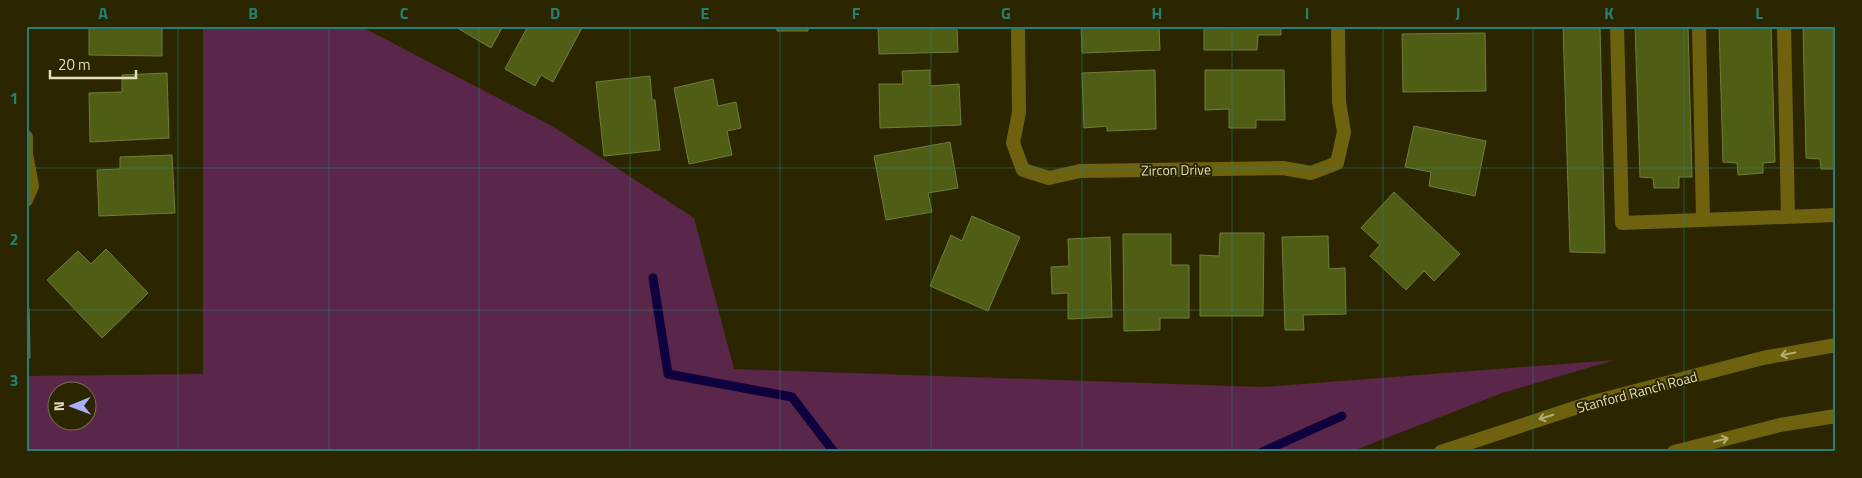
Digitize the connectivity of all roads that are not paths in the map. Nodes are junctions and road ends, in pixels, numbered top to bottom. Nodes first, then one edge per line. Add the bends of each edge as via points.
1 (1018, 26) edge
2 (1338, 26) edge
3 (1617, 26) edge
4 (1699, 26) edge
5 (1784, 26) edge
6 (26, 137) edge
7 (26, 200) edge
8 (1836, 215) edge
9 (1788, 217) junction
10 (1702, 220) junction
11 (1836, 344) edge
12 (1836, 416) edge
13 (1441, 452) edge
14 (1674, 452) edge

1 - 2 street, Zircon Drive via 1019,112 1013,143 1023,170 1049,178 1089,171 1282,168 1311,173 1337,163 1344,132 1339,102
3 - 10 street via 1622,223
4 - 10 street
5 - 9 street
6 - 7 street via 32,186
8 - 9 street
9 - 10 street
11 -> 13 street, Stanford Ranch Road via 1763,358 1593,402
14 -> 12 street

